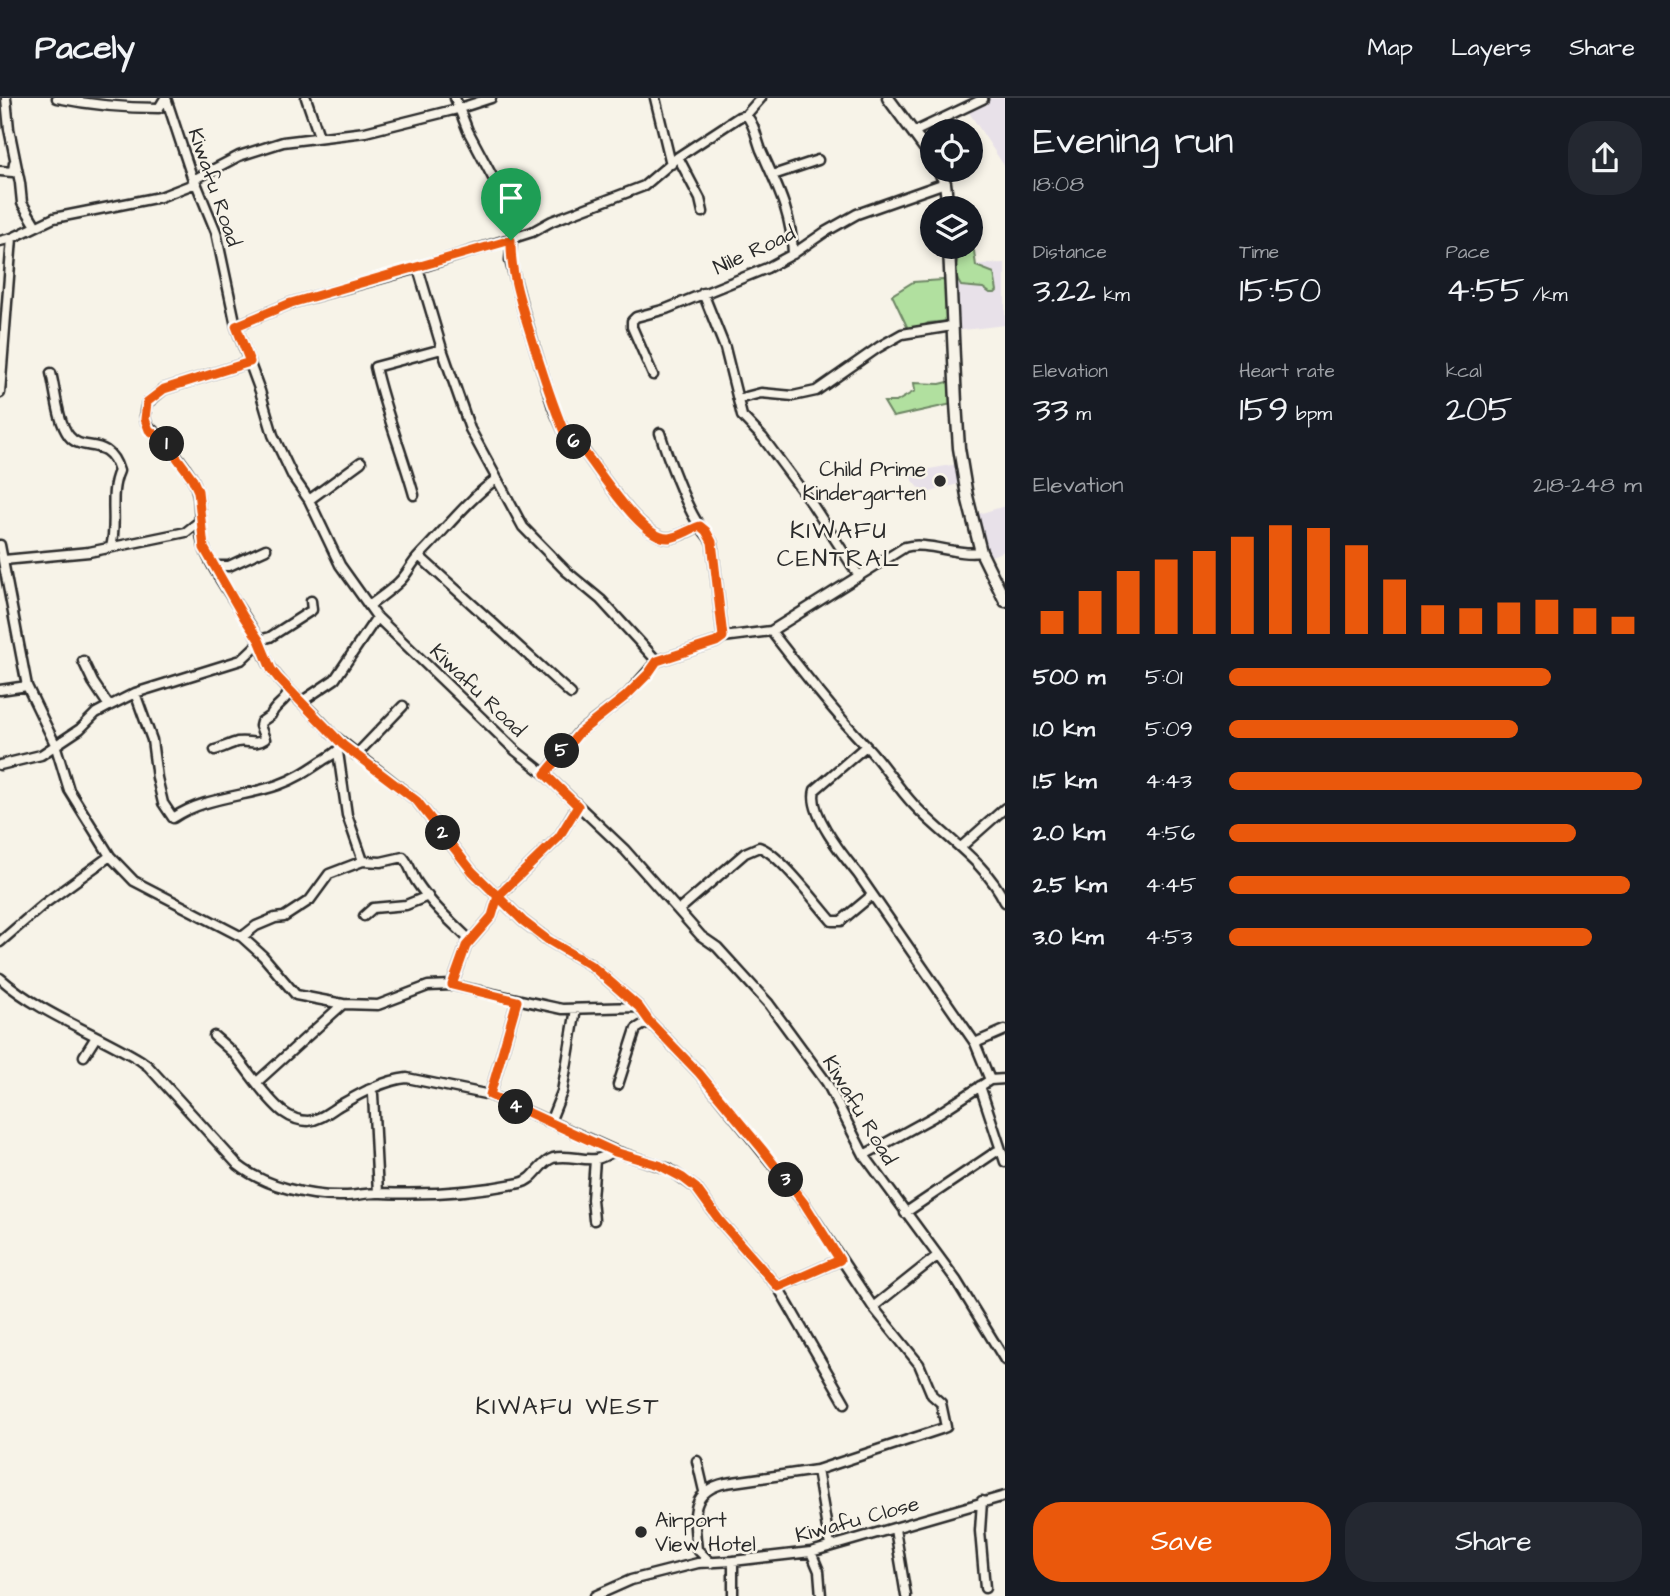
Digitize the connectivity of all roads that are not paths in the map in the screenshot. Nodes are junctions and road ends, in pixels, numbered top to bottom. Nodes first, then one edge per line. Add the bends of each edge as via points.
1 (6, 98) edge
2 (57, 98) edge
3 (166, 98) edge
4 (306, 98) edge
5 (455, 98) edge
6 (491, 98) edge
7 (655, 98) edge
8 (761, 98) edge
9 (888, 98) edge
10 (983, 99) edge
11 (457, 109) junction
12 (746, 115) junction
13 (914, 132) junction
14 (319, 136) junction
15 (920, 141) edge
16 (678, 157) junction
17 (15, 159) junction
18 (818, 160) dead end
19 (671, 164) junction
20 (0, 171) edge
21 (773, 175) junction
22 (195, 181) junction
23 (945, 183) joint
24 (947, 196) edge
25 (703, 212) dead end
26 (36, 226) junction
27 (12, 238) junction
28 (511, 240) junction
29 (0, 241) edge
30 (793, 254) junction
31 (949, 259) edge
32 (418, 268) junction
33 (703, 293) junction
34 (236, 326) junction
35 (952, 326) junction
36 (442, 349) junction
37 (250, 362) junction
38 (51, 373) dead end
39 (653, 375) dead end
40 (1, 383) edge
41 (0, 393) edge
42 (738, 399) junction
43 (660, 433) dead end
44 (361, 462) dead end
45 (495, 480) junction
46 (414, 495) dead end
47 (309, 500) junction
48 (200, 521) junction
49 (700, 526) junction
50 (0, 545) edge
51 (111, 547) junction
52 (266, 549) dead end
53 (981, 552) junction
54 (419, 556) junction
55 (4, 560) junction
56 (214, 566) junction
57 (859, 576) junction
58 (311, 601) dead end
59 (1005, 601) edge
60 (369, 606) junction
61 (377, 617) junction
62 (771, 631) junction
63 (723, 637) junction
64 (259, 641) junction
65 (83, 661) dead end
66 (657, 661) junction
67 (27, 686) junction
68 (0, 690) edge
69 (289, 690) junction
70 (135, 693) junction
71 (571, 694) dead end
72 (301, 702) junction
73 (109, 706) junction
74 (403, 706) dead end
75 (55, 744) junction
76 (866, 746) junction
77 (341, 749) junction
78 (215, 750) dead end
79 (356, 755) junction
80 (0, 765) edge
81 (545, 774) junction
82 (578, 806) junction
83 (1005, 808) edge
84 (961, 847) junction
85 (110, 856) junction
86 (363, 862) junction
87 (871, 895) junction
88 (428, 896) junction
89 (498, 896) junction
90 (1005, 902) edge
91 (680, 909) junction
92 (364, 916) dead end
93 (242, 937) junction
94 (470, 940) junction
95 (0, 942) edge
96 (0, 978) edge
97 (452, 985) junction
98 (517, 1001) junction
99 (343, 1004) junction
100 (639, 1007) junction
101 (576, 1009) junction
102 (649, 1021) junction
103 (1005, 1030) edge
104 (214, 1036) dead end
105 (96, 1037) junction
106 (975, 1043) junction
107 (83, 1056) dead end
108 (1005, 1079) edge
109 (990, 1080) junction
110 (257, 1082) junction
111 (618, 1085) dead end
112 (980, 1086) junction
113 (368, 1090) junction
114 (490, 1095) junction
115 (551, 1122) junction
116 (1000, 1149) junction
117 (615, 1152) junction
118 (863, 1154) junction
119 (596, 1160) junction
120 (1005, 1162) edge
121 (378, 1193) junction
122 (905, 1213) junction
123 (594, 1220) dead end
124 (937, 1256) junction
125 (840, 1260) junction
126 (778, 1287) junction
127 (873, 1307) junction
128 (1005, 1360) edge
129 (845, 1403) dead end
130 (697, 1461) dead end
131 (817, 1470) junction
132 (704, 1491) junction
133 (1005, 1496) edge
134 (982, 1501) junction
135 (895, 1529) junction
136 (830, 1546) junction
137 (697, 1549) junction
138 (811, 1552) junction
139 (733, 1561) junction
140 (711, 1563) junction
141 (684, 1566) junction
142 (985, 1588) dead end
143 (595, 1596) edge
144 (733, 1596) edge
145 (821, 1596) edge
146 (906, 1596) edge

1 - 17 street
2 - 3 street via 159,108
3 - 22 street, Kiwafu Road
4 - 14 street
5 - 11 street
6 - 11 street
7 - 19 street
8 - 12 street
9 - 13 street
10 - 13 street
11 - 14 street via 344,136
11 - 28 street via 501,194 513,226
12 - 16 street
12 - 21 street
13 - 15 street
14 - 22 street via 240,156
16 - 19 street
16 - 25 street
17 - 20 street via 13,172
17 - 26 street via 22,203
18 - 21 street
19 - 28 street via 644,186
21 - 30 street via 785,203
22 - 26 street via 160,197 75,212
22 - 34 street, Kiwafu Road via 216,232
23 - 24 street
23 - 30 street, Nile Road via 857,214
26 - 27 street
27 - 29 street
27 - 40 street
28 - 32 street
28 - 49 street via 510,260 523,309 569,443 576,442 628,509 655,534 671,538
30 - 33 street, Nile Road
31 - 35 street
32 - 34 street via 291,303
32 - 36 street
33 - 39 street, Nile Road via 632,321
33 - 42 street via 725,348
34 - 37 street, Kiwafu Road
35 - 42 street via 902,334 817,391 793,396 761,393
35 - 53 street via 959,447
36 - 45 street via 470,429
36 - 46 street via 375,367
37 - 47 street, Kiwafu Road via 273,435
37 - 48 street via 164,389 147,402 149,430 164,440 198,491
38 - 51 street via 69,436 107,450 116,460 119,471 113,485
40 - 41 street
42 - 57 street via 742,416 806,496
43 - 49 street
44 - 47 street
45 - 54 street
45 - 66 street via 523,527 601,600
47 - 60 street, Kiwafu Road via 340,565
48 - 51 street via 186,532
48 - 56 street via 204,548
49 - 63 street via 712,542
50 - 55 street
51 - 55 street
52 - 56 street via 229,566
53 - 57 street via 911,545
53 - 59 street
54 - 60 street via 401,580
54 - 71 street
55 - 67 street
56 - 64 street
57 - 62 street
58 - 64 street via 312,610
60 - 61 street, Kiwafu Road
61 - 72 street via 335,679
61 - 81 street, Kiwafu Road
62 - 63 street
62 - 76 street
63 - 66 street
64 - 69 street via 271,669
64 - 70 street via 241,660
65 - 73 street
66 - 81 street via 626,696 579,733
67 - 68 street
67 - 75 street
69 - 72 street
69 - 78 street via 261,722 264,741 241,741
70 - 73 street
70 - 77 street via 152,740 163,803 173,818 202,804 301,776
72 - 77 street
73 - 75 street
74 - 79 street
75 - 80 street via 41,755
75 - 85 street via 69,790
76 - 84 street via 914,804
76 - 87 street via 813,796 837,848
77 - 79 street
77 - 86 street via 347,815
79 - 89 street via 417,801 472,871
81 - 82 street, Kiwafu Road
82 - 89 street via 559,837
82 - 91 street, Kiwafu Road
83 - 84 street
84 - 90 street via 995,883
85 - 93 street via 134,881
85 - 95 street
86 - 88 street via 403,857
86 - 93 street via 329,874 310,900
87 - 91 street via 834,922 778,860 759,847 745,853
87 - 106 street
88 - 92 street via 406,905 373,908
88 - 94 street
89 - 94 street via 492,916
89 - 100 street via 523,921 592,966
91 - 118 street, Kiwafu Road via 769,1004 800,1045 827,1083
93 - 99 street via 296,995
94 - 97 street
96 - 105 street
97 - 98 street
97 - 99 street via 428,986 377,1005
98 - 101 street
98 - 114 street
99 - 110 street
100 - 101 street
100 - 102 street
101 - 115 street via 562,1092
102 - 111 street via 636,1029
102 - 125 street via 762,1149
103 - 106 street
104 - 110 street
105 - 107 street
105 - 121 street via 148,1066 245,1171 310,1194
106 - 109 street
108 - 109 street
109 - 112 street
110 - 113 street via 286,1114 309,1121
112 - 116 street
112 - 118 street
113 - 114 street via 407,1078
113 - 121 street via 373,1094
114 - 115 street
115 - 117 street
116 - 120 street
116 - 122 street
117 - 119 street
117 - 126 street via 669,1169 696,1188
118 - 122 street, Kiwafu Road
119 - 121 street via 551,1159 520,1183 434,1194
119 - 123 street
122 - 124 street, Kiwafu Road
124 - 127 street
124 - 128 street, Kiwafu Road
125 - 126 street
125 - 127 street
126 - 129 street
127 - 131 street via 919,1364 932,1395 941,1403 946,1427
130 - 132 street
131 - 132 street via 726,1483
131 - 136 street
132 - 137 street via 694,1519
133 - 134 street, Kiwafu Close
134 - 135 street, Kiwafu Close
134 - 142 street
135 - 136 street, Kiwafu Close
135 - 146 street
136 - 138 street, Kiwafu Close
137 - 140 street
137 - 141 street
138 - 139 street, Kiwafu Close
138 - 145 street via 819,1571
139 - 140 street, Kiwafu Close
139 - 144 street
140 - 141 street, Kiwafu Close
141 - 143 street, Kiwafu Close via 631,1580

